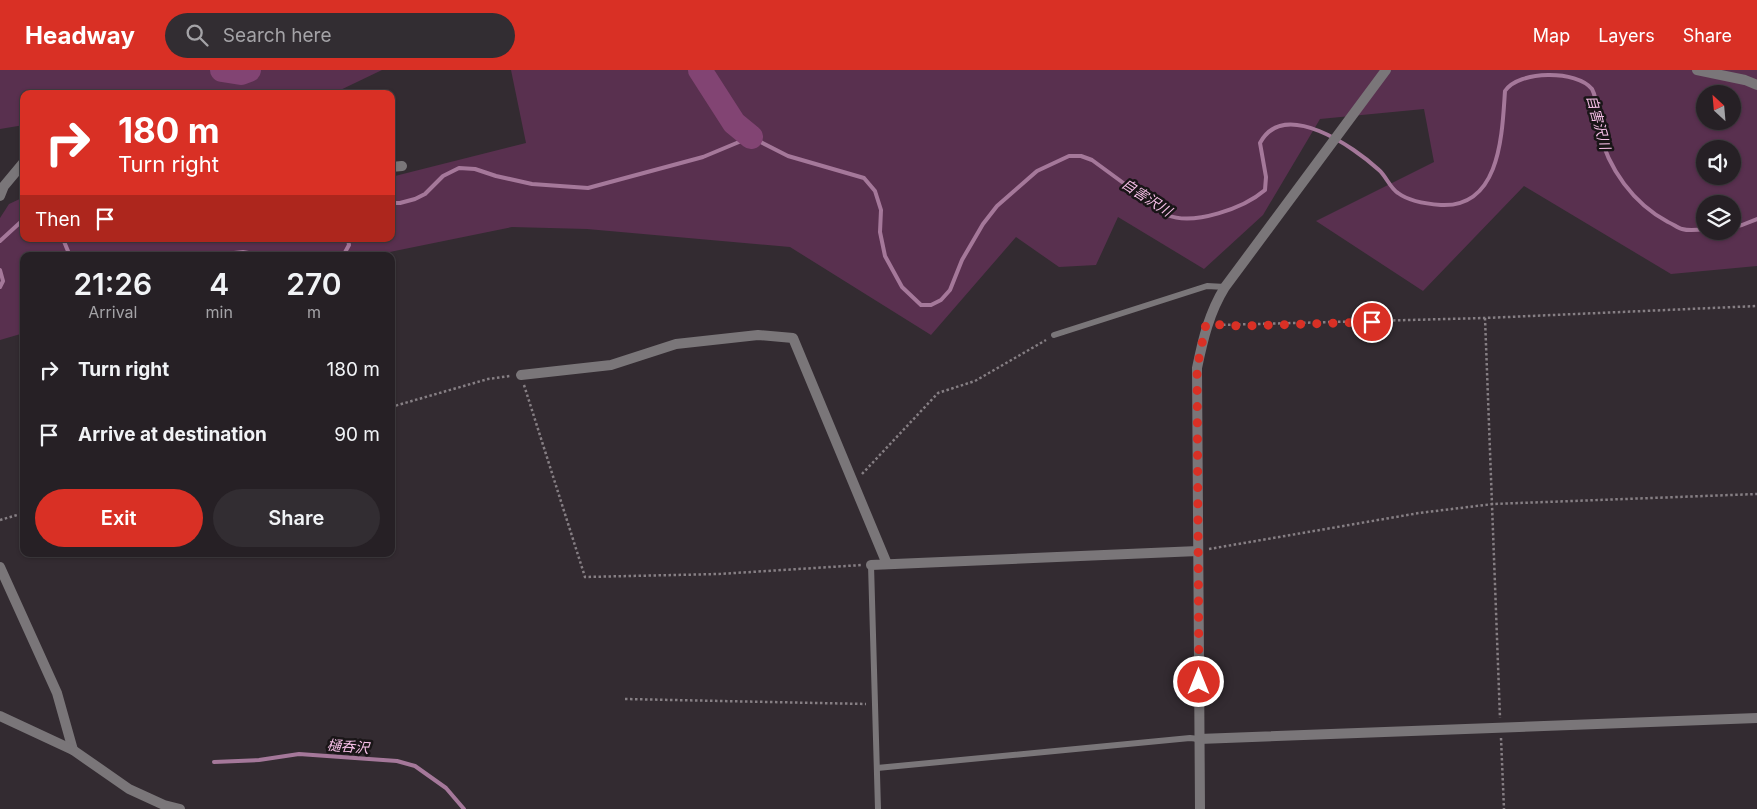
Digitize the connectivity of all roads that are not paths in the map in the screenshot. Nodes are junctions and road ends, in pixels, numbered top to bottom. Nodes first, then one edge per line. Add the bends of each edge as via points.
1 (1386, 70) edge
2 (1697, 70) edge
3 (1757, 85) edge
4 (20, 167) edge
5 (0, 196) edge
6 (1225, 287) junction
7 (1054, 335) road end
8 (521, 375) road end
9 (1198, 551) junction
10 (887, 564) junction
11 (871, 565) joint
12 (0, 568) edge
13 (0, 716) edge
14 (1757, 718) edge
15 (1199, 739) junction
16 (73, 750) junction
17 (877, 768) junction
18 (180, 809) edge
19 (878, 809) edge
20 (1200, 809) edge

1 - 6 street
2 - 3 street
4 - 5 street
6 - 7 lane via 1208,286
6 - 9 street via 1206,324 1197,368
8 - 10 street via 611,366 676,344 758,335 793,338
9 - 10 street
9 - 15 street
10 - 11 street
11 - 17 lane
12 - 16 street via 57,693
13 - 16 street
14 - 15 street
15 - 17 lane
15 - 20 street
16 - 18 street via 129,789
17 - 19 lane

